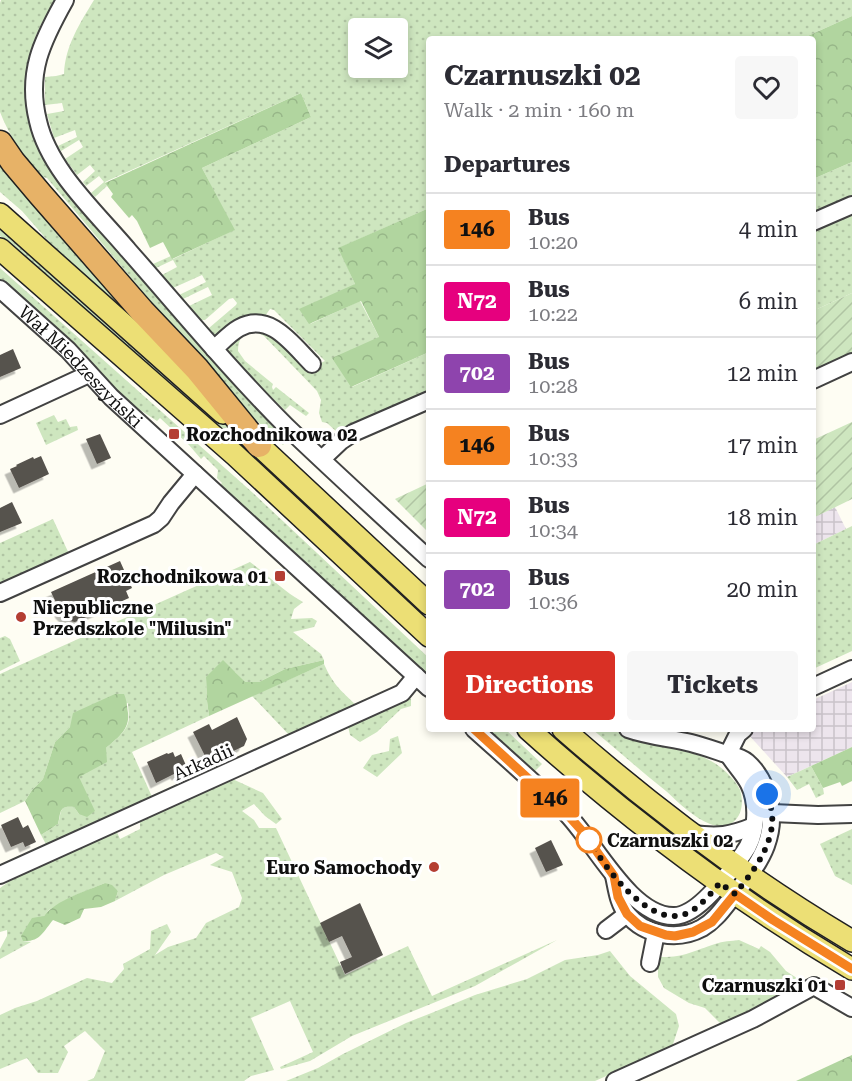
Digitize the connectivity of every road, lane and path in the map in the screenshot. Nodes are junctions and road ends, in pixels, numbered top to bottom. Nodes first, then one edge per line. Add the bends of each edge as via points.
1 (64, 0) edge
2 (0, 143) edge
3 (852, 205) edge
4 (0, 214) edge
5 (816, 221) edge
6 (0, 249) edge
7 (0, 289) edge
8 (214, 349) junction
9 (852, 362) edge
10 (312, 364) dead end
11 (89, 374) junction
12 (816, 379) edge
13 (426, 401) edge
14 (0, 415) edge
15 (259, 445) junction
16 (322, 459) junction
17 (195, 474) junction
18 (426, 556) edge
19 (0, 593) edge
20 (426, 601) edge
21 (426, 633) edge
22 (852, 669) edge
23 (416, 676) junction
24 (426, 685) edge
25 (816, 686) edge
26 (477, 732) edge
27 (531, 732) edge
28 (566, 732) edge
29 (642, 732) edge
30 (740, 732) edge
31 (728, 754) junction
32 (772, 813) junction
33 (852, 814) edge
34 (754, 826) junction
35 (692, 834) junction
36 (742, 871) junction
37 (0, 875) edge
38 (614, 876) junction
39 (728, 889) junction
40 (627, 914) junction
41 (606, 930) dead end
42 (656, 933) junction
43 (852, 941) edge
44 (650, 963) dead end
45 (852, 969) edge
46 (852, 1008) edge
47 (615, 1081) edge

1 - 8 street via 44,40 35,72 35,108 44,142 72,184
2 - 15 highway
3 - 5 street
4 - 15 main road
6 - 21 main road, Wał Miedzeszyński via 235,455
7 - 11 street, Wał Miedzeszyński
8 - 10 street via 240,327 266,325 281,333
8 - 16 street
9 - 12 street
11 - 14 street
11 - 17 street, Wał Miedzeszyński
13 - 16 street via 353,433
15 - 20 main road
16 - 18 street
17 - 19 street via 154,524
17 - 23 street, Wał Miedzeszyński
22 - 25 street
23 - 24 street, Wał Miedzeszyński
23 - 37 street, Arkadii via 402,693
26 - 38 street via 566,813
27 - 39 main road via 634,819
28 - 35 main road
29 - 31 street
30 - 31 street
31 - 32 street via 746,761 755,770
31 - 34 street via 752,792
32 - 33 street
32 - 36 street via 765,849
34 - 35 street via 725,836
34 - 36 street
35 - 36 main road
36 - 39 street
36 - 43 main road
38 - 39 street via 650,909 666,916 682,915
38 - 40 street via 618,897
39 - 42 street via 717,917 703,927 684,935
39 - 45 main road
40 - 41 street
40 - 42 street
42 - 44 street
46 - 47 street via 814,986 753,1019

